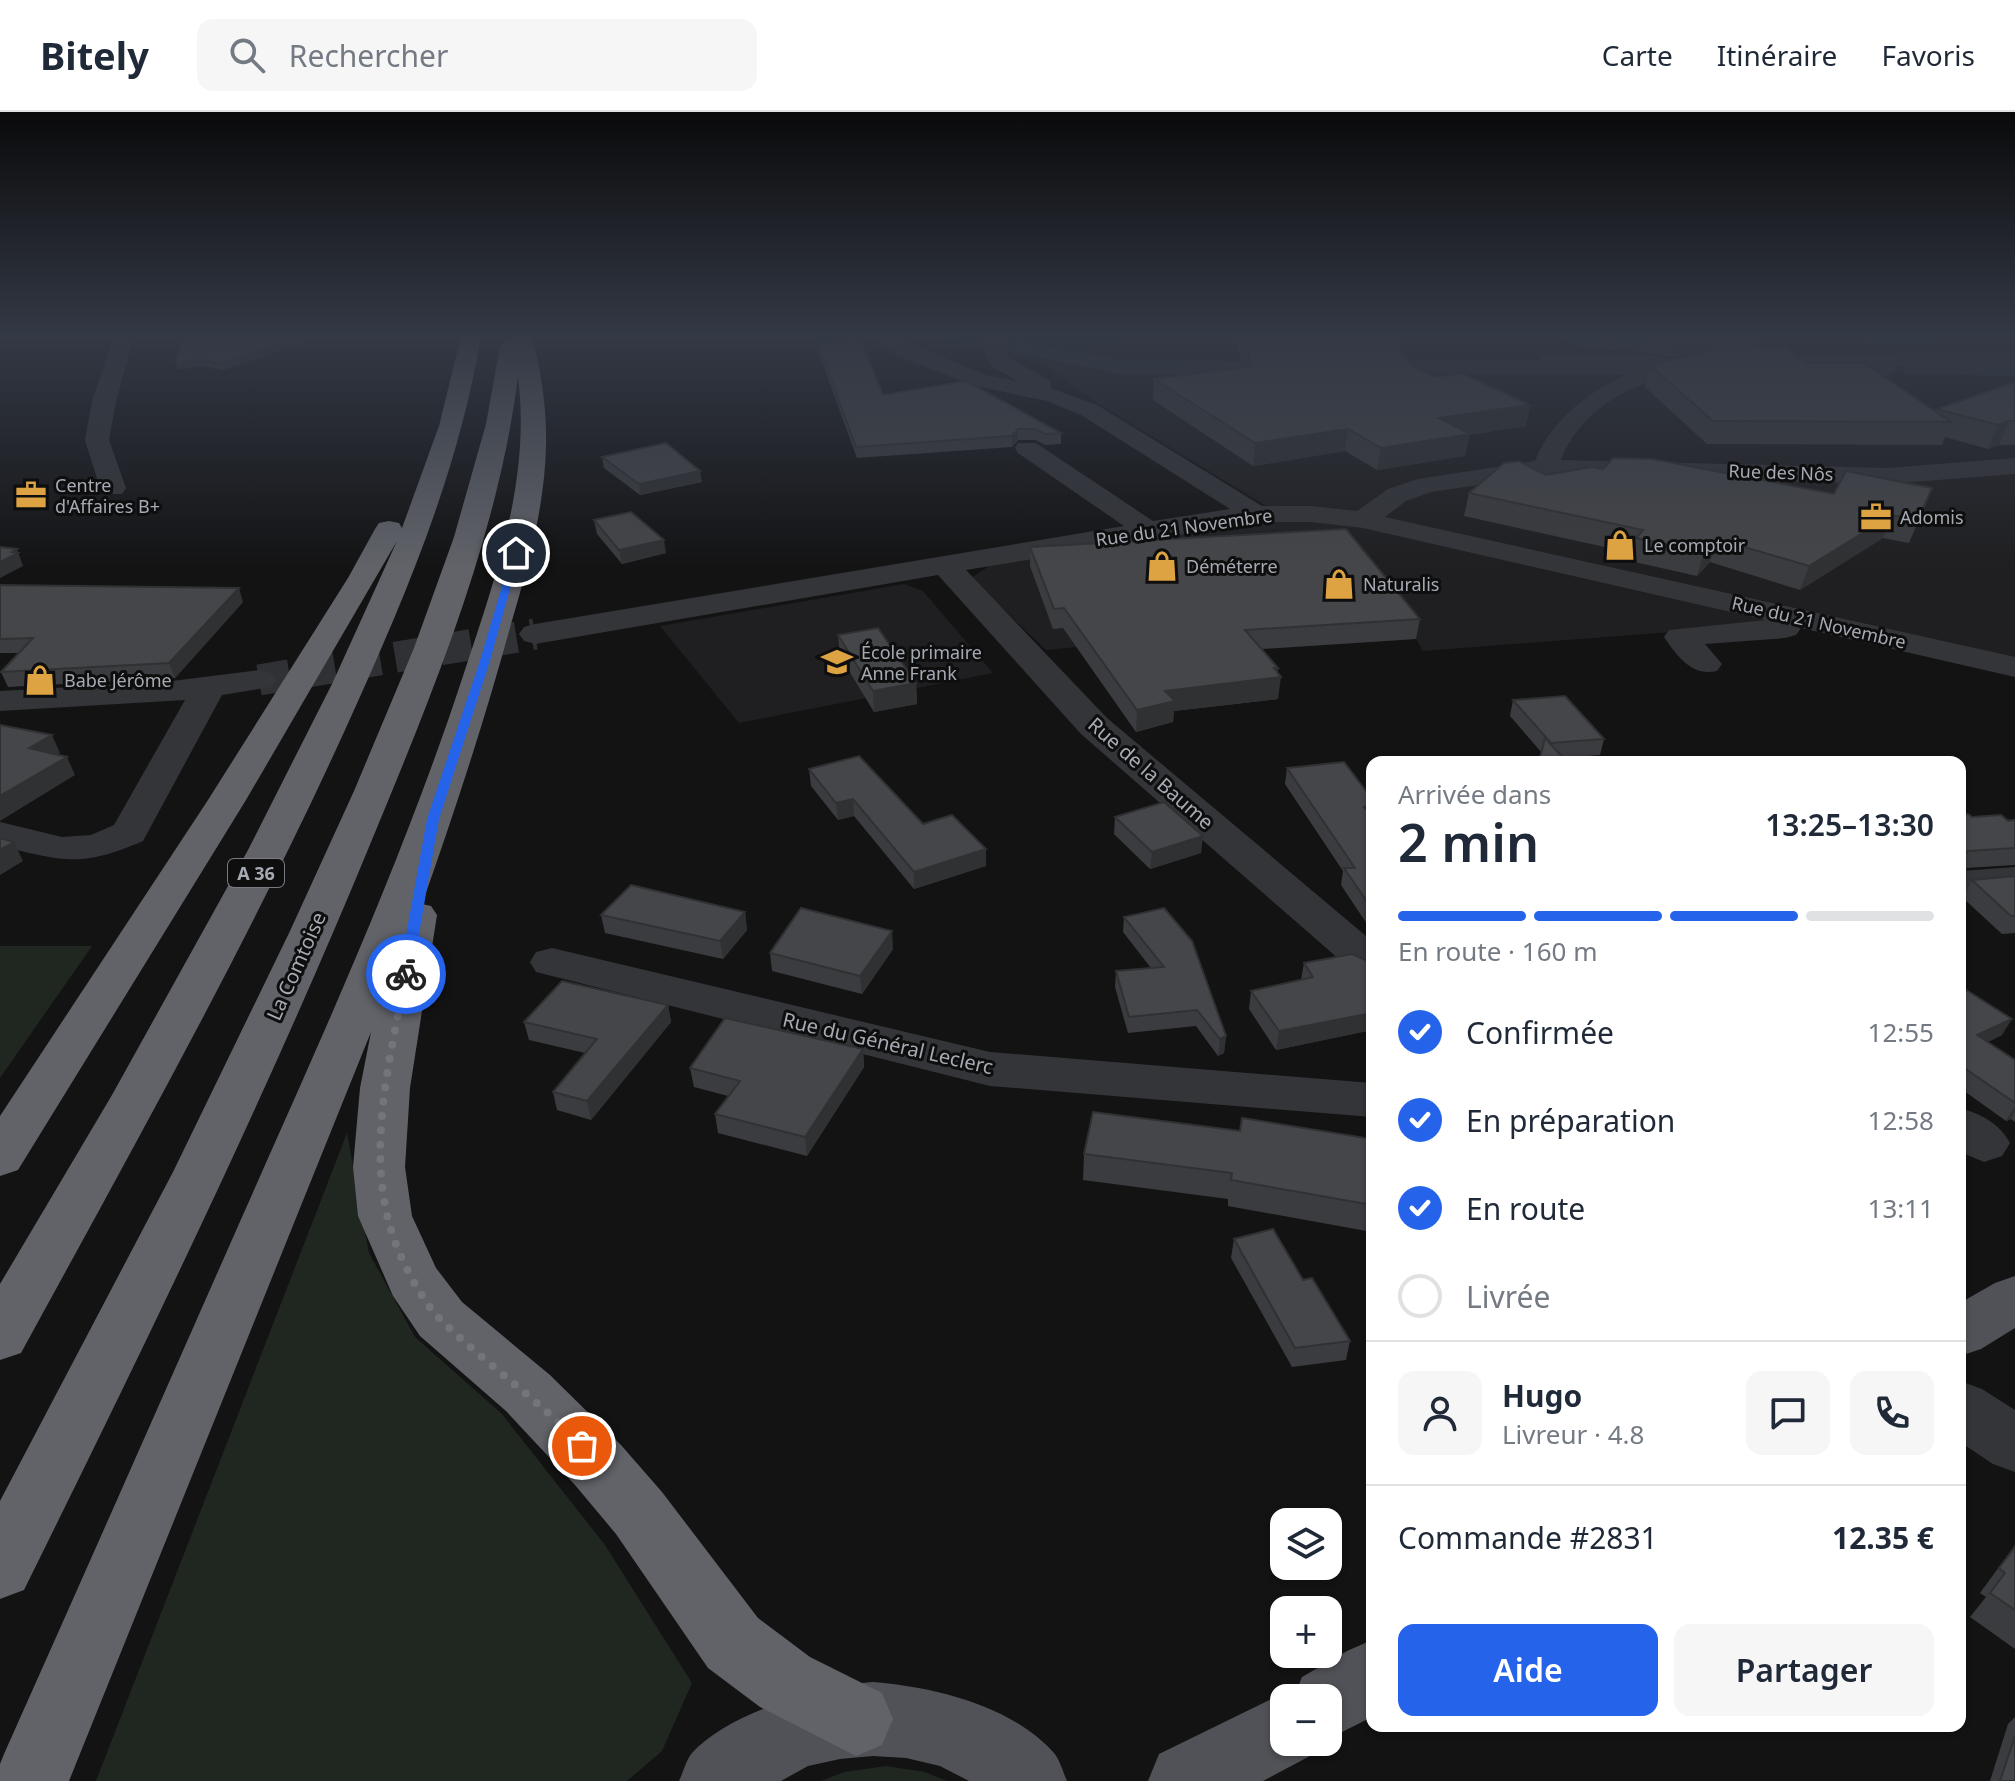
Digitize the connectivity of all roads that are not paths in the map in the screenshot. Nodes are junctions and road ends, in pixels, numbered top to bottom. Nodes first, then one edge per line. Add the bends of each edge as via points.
1 (102, 414) edge
2 (449, 414) edge
3 (452, 414) edge
4 (501, 414) edge
5 (533, 414) edge
6 (1091, 414) edge
7 (1579, 414) edge
8 (1027, 448) edge
9 (2015, 466) edge
10 (1546, 467) junction
11 (113, 488) dead end
12 (1256, 514) junction
13 (1363, 520) junction
14 (1148, 530) junction
15 (946, 566) junction
16 (1827, 624) junction
17 (535, 634) tunnel mouth
18 (1705, 664) dead end
19 (2015, 667) edge
20 (259, 680) tunnel mouth
21 (209, 688) junction
22 (0, 701) edge
23 (433, 819) junction
24 (0, 834) edge
25 (2015, 879) edge
26 (1966, 883) edge
27 (1365, 950) edge
28 (552, 962) dead end
29 (1366, 1100) edge
30 (0, 1157) edge
31 (0, 1336) edge
32 (1966, 1412) edge
33 (2015, 1444) edge
34 (0, 1567) edge
35 (1366, 1680) edge
36 (1342, 1694) edge
37 (856, 1719) junction
38 (1270, 1738) edge
39 (31, 1781) edge
40 (717, 1781) edge
41 (1029, 1781) edge
42 (1186, 1781) edge

1 - 11 street via 97,440
2 - 30 highway via 363,578
3 - 31 highway, A 36 via 418,522 308,775 132,1104
4 - 34 highway, La Comtoise via 474,520 379,779 231,1109
5 - 23 highway via 524,523
6 - 12 street
7 - 10 street via 1549,454
8 - 14 street
9 - 10 street, Rue des Nôs via 1887,476
10 - 13 street, Rue des Nôs via 1427,485 1397,495
12 - 13 street, Rue du 21 Novembre
12 - 14 street, Rue du 21 Novembre
13 - 16 street, Rue du 21 Novembre
14 - 15 street, Rue du 21 Novembre via 1064,540
15 - 17 street, Rue du 21 Novembre
15 - 27 street, Rue de la Baume via 1094,726
16 - 18 street via 1680,637
16 - 19 street, Rue du 21 Novembre
20 - 21 street
21 - 22 street
21 - 24 street via 129,833 98,846 62,849
23 - 37 highway via 381,1130 381,1191 397,1250 441,1319 528,1393 598,1465 733,1643 785,1682
23 - 39 highway
25 - 26 street
28 - 29 street, Rue du Général Leclerc via 990,1069
32 - 33 street
35 - 36 main road
37 - 40 main road via 790,1735 758,1750
37 - 41 main road via 918,1721 977,1743
38 - 42 main road

